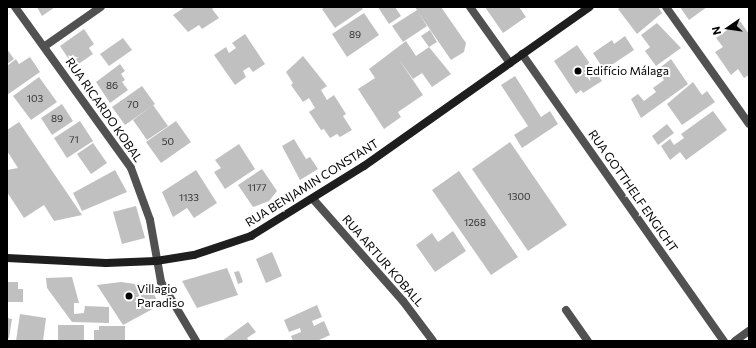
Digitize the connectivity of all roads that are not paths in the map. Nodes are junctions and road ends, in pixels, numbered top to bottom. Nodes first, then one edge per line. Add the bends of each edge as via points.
1 (15, 7) edge
2 (101, 7) edge
3 (470, 7) edge
4 (588, 7) edge
5 (666, 7) edge
6 (45, 46) junction
7 (522, 54) junction
8 (510, 63) junction
9 (749, 124) edge
10 (314, 199) junction
11 (7, 258) edge
12 (156, 261) junction
13 (566, 310) dead end
14 (749, 331) edge
15 (196, 341) edge
16 (433, 341) edge
17 (588, 341) edge
18 (724, 341) edge
19 (734, 341) edge

1 - 6 street, RUA RICARDO KOBAL
2 - 6 street
3 - 8 street
4 - 7 main road, RUA BENJAMIN CONSTANT
5 - 9 street
6 - 12 street, RUA RICARDO KOBAL via 131,168 150,220
7 - 8 main road, RUA BENJAMIN CONSTANT
7 - 18 street, RUA GOTTHELF ENGICHT
8 - 10 main road, RUA BENJAMIN CONSTANT
10 - 12 main road, RUA BENJAMIN CONSTANT via 251,236 194,255
10 - 16 street, RUA ARTUR KOBALL via 403,300
11 - 12 main road, RUA BENJAMIN CONSTANT via 106,263
12 - 15 street, RUA RICARDO KOBAL via 161,282
13 - 17 street
14 - 19 street

